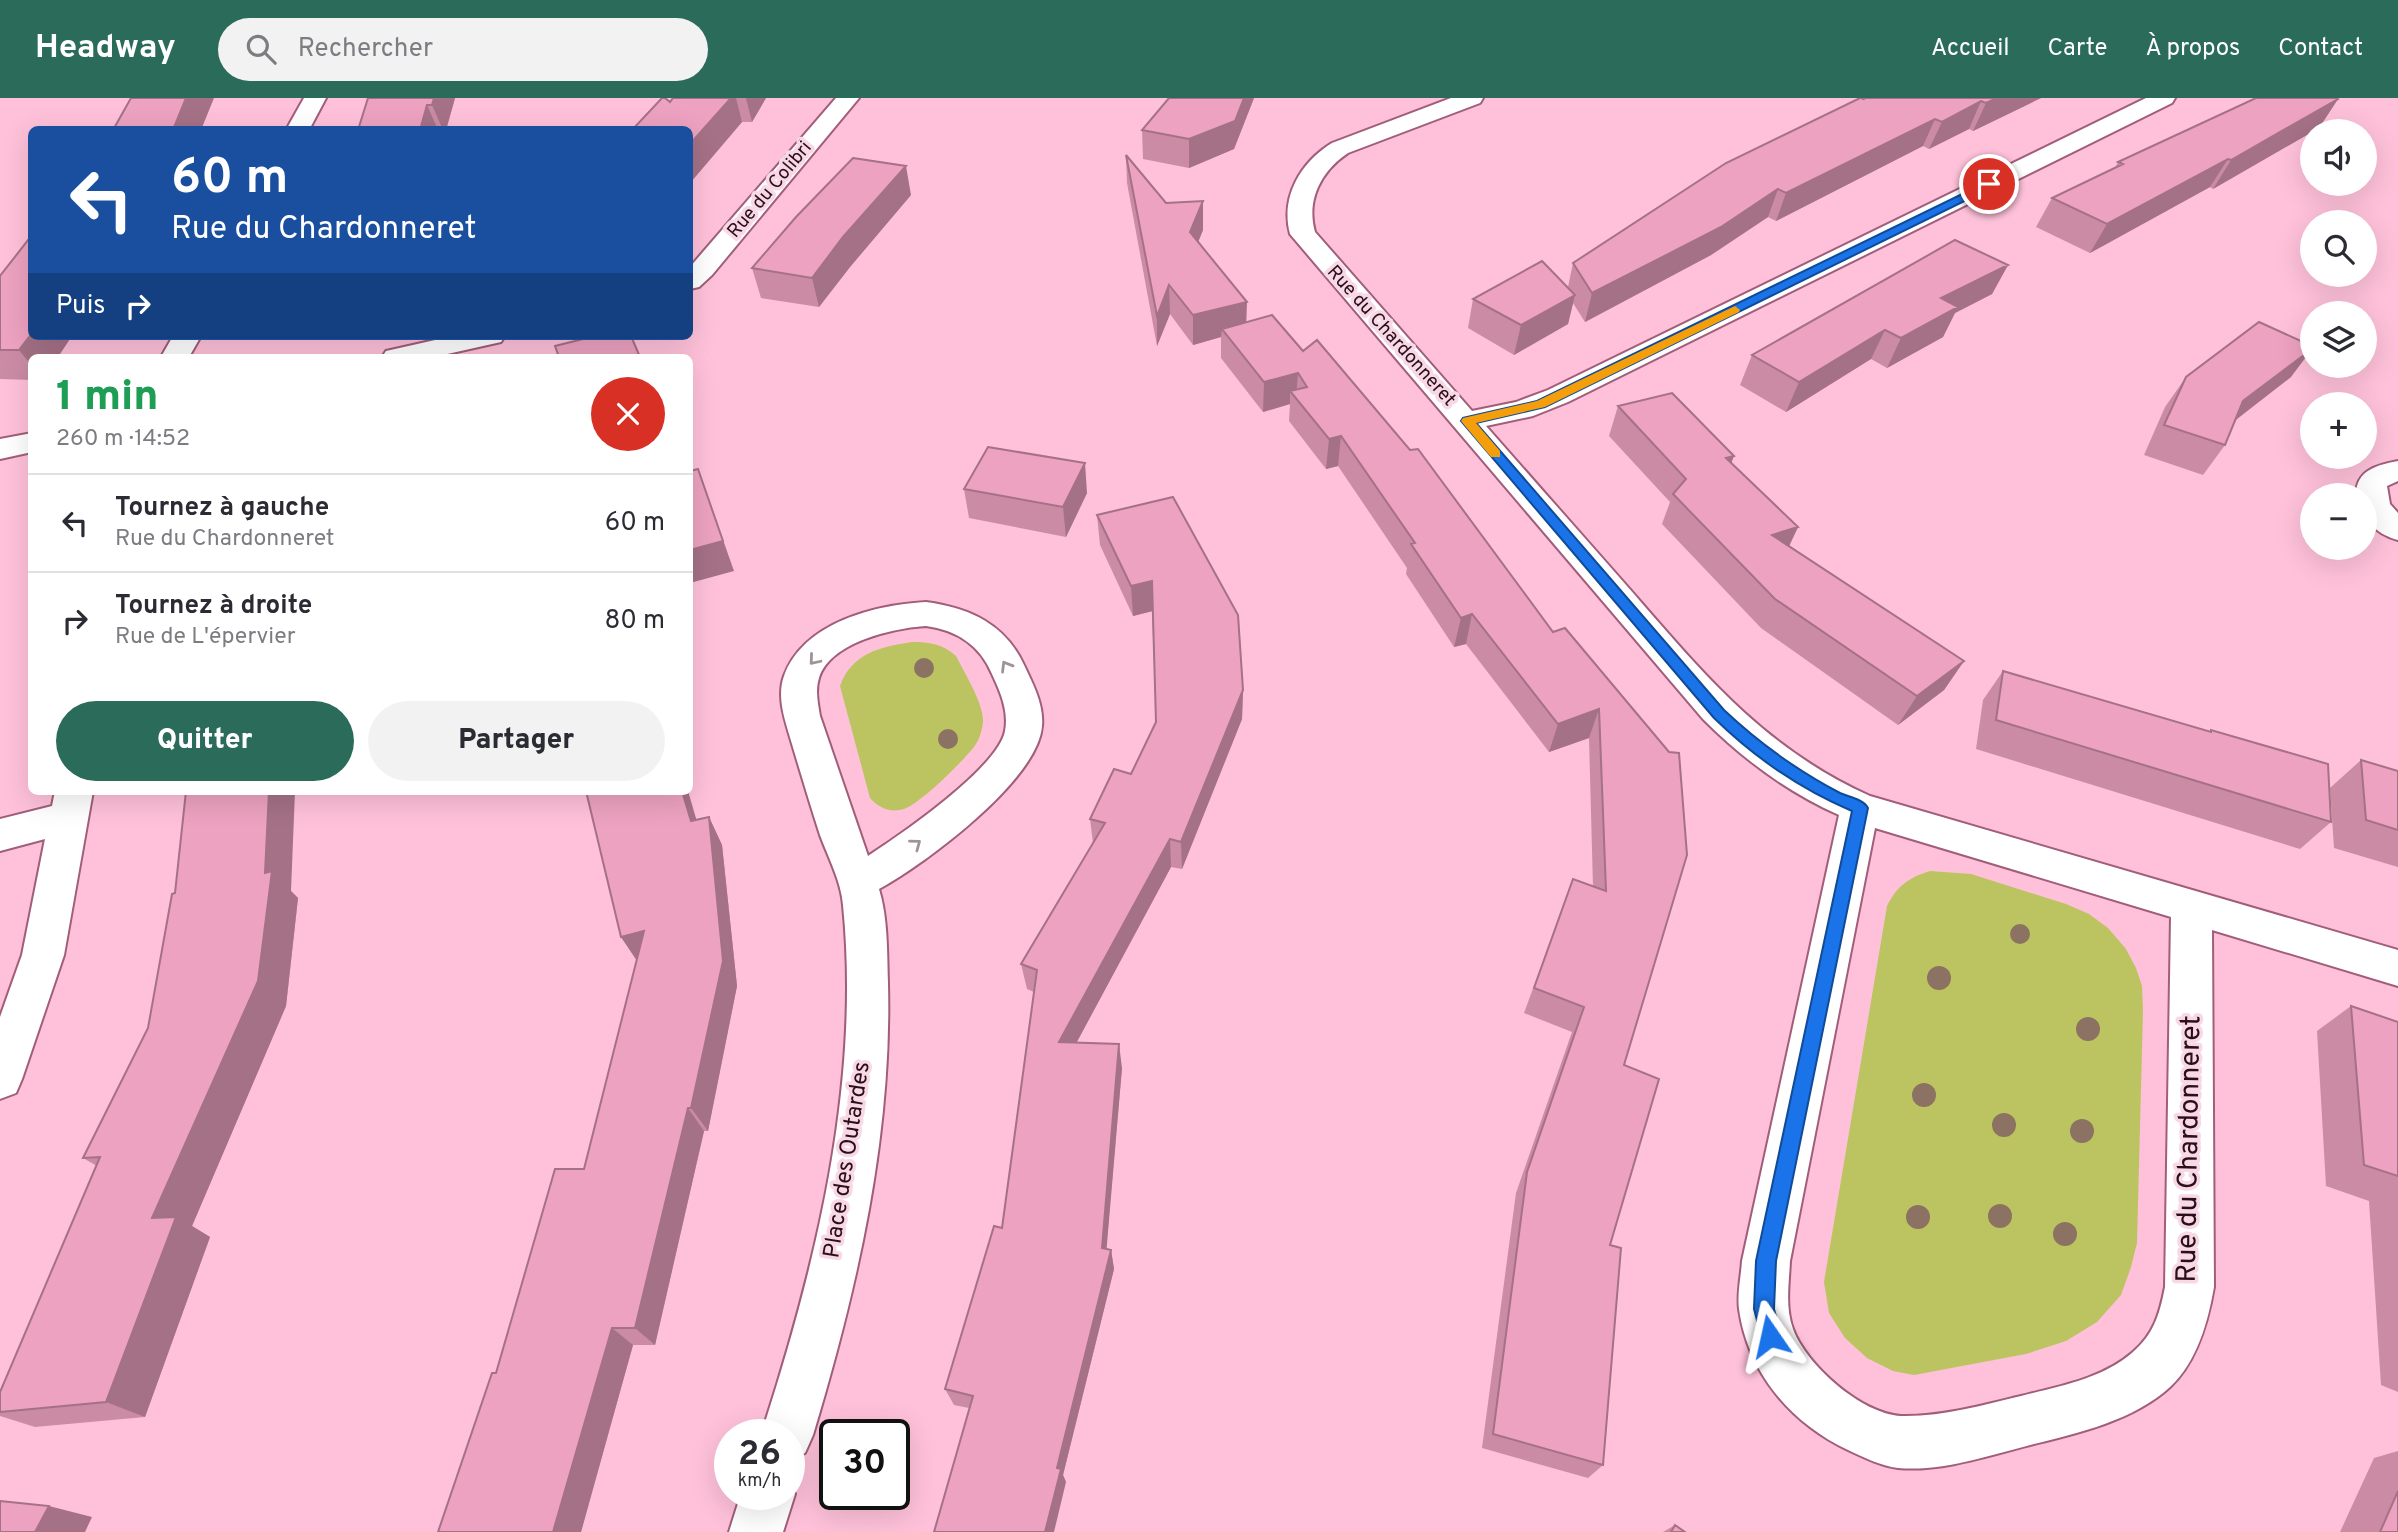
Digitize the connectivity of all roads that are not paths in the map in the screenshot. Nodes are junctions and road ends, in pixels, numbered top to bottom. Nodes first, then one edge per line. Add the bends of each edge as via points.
1 (315, 98) edge
2 (848, 98) edge
3 (1472, 98) edge
4 (2164, 98) edge
5 (299, 126) edge
6 (693, 278) edge
7 (473, 340) edge
8 (410, 354) edge
9 (1467, 421) junction
10 (28, 443) edge
11 (0, 449) edge
12 (2398, 471) edge
13 (2398, 529) edge
14 (71, 804) edge
15 (1860, 808) junction
16 (0, 835) edge
17 (859, 881) junction
18 (2191, 906) junction
19 (2398, 968) edge
20 (0, 1079) edge
21 (792, 1419) edge
22 (763, 1510) edge
23 (756, 1532) edge

1 - 5 street
2 - 6 street, Rue du Colibri
3 - 9 street, Rue du Chardonneret via 1332,152 1313,173 1298,219 1316,252
4 - 9 street via 1558,396 1523,410
7 - 8 street
9 - 15 street, Rue du Chardonneret via 1719,714 1788,770
10 - 11 street
12 - 13 street via 2384,472 2371,490 2381,516
14 - 16 street
14 - 20 street via 43,955
15 - 18 street, Rue du Chardonneret
15 - 18 street, Rue du Chardonneret via 1766,1261 1764,1309 1776,1348 1798,1382 1816,1403 1871,1434 1899,1442 1927,1439 2081,1408 2111,1396 2138,1377 2162,1358 2177,1335 2191,1276
17 -> 17 street, Place des Outardes via 954,814 1002,768 1021,741 1025,717 1013,679 985,636 961,620 947,615 907,615 860,627 829,644 800,681 805,725 836,826
17 - 21 street, Place des Outardes via 865,930 862,1102 820,1320
18 - 19 street, Rue du Chardonneret
22 - 23 street

